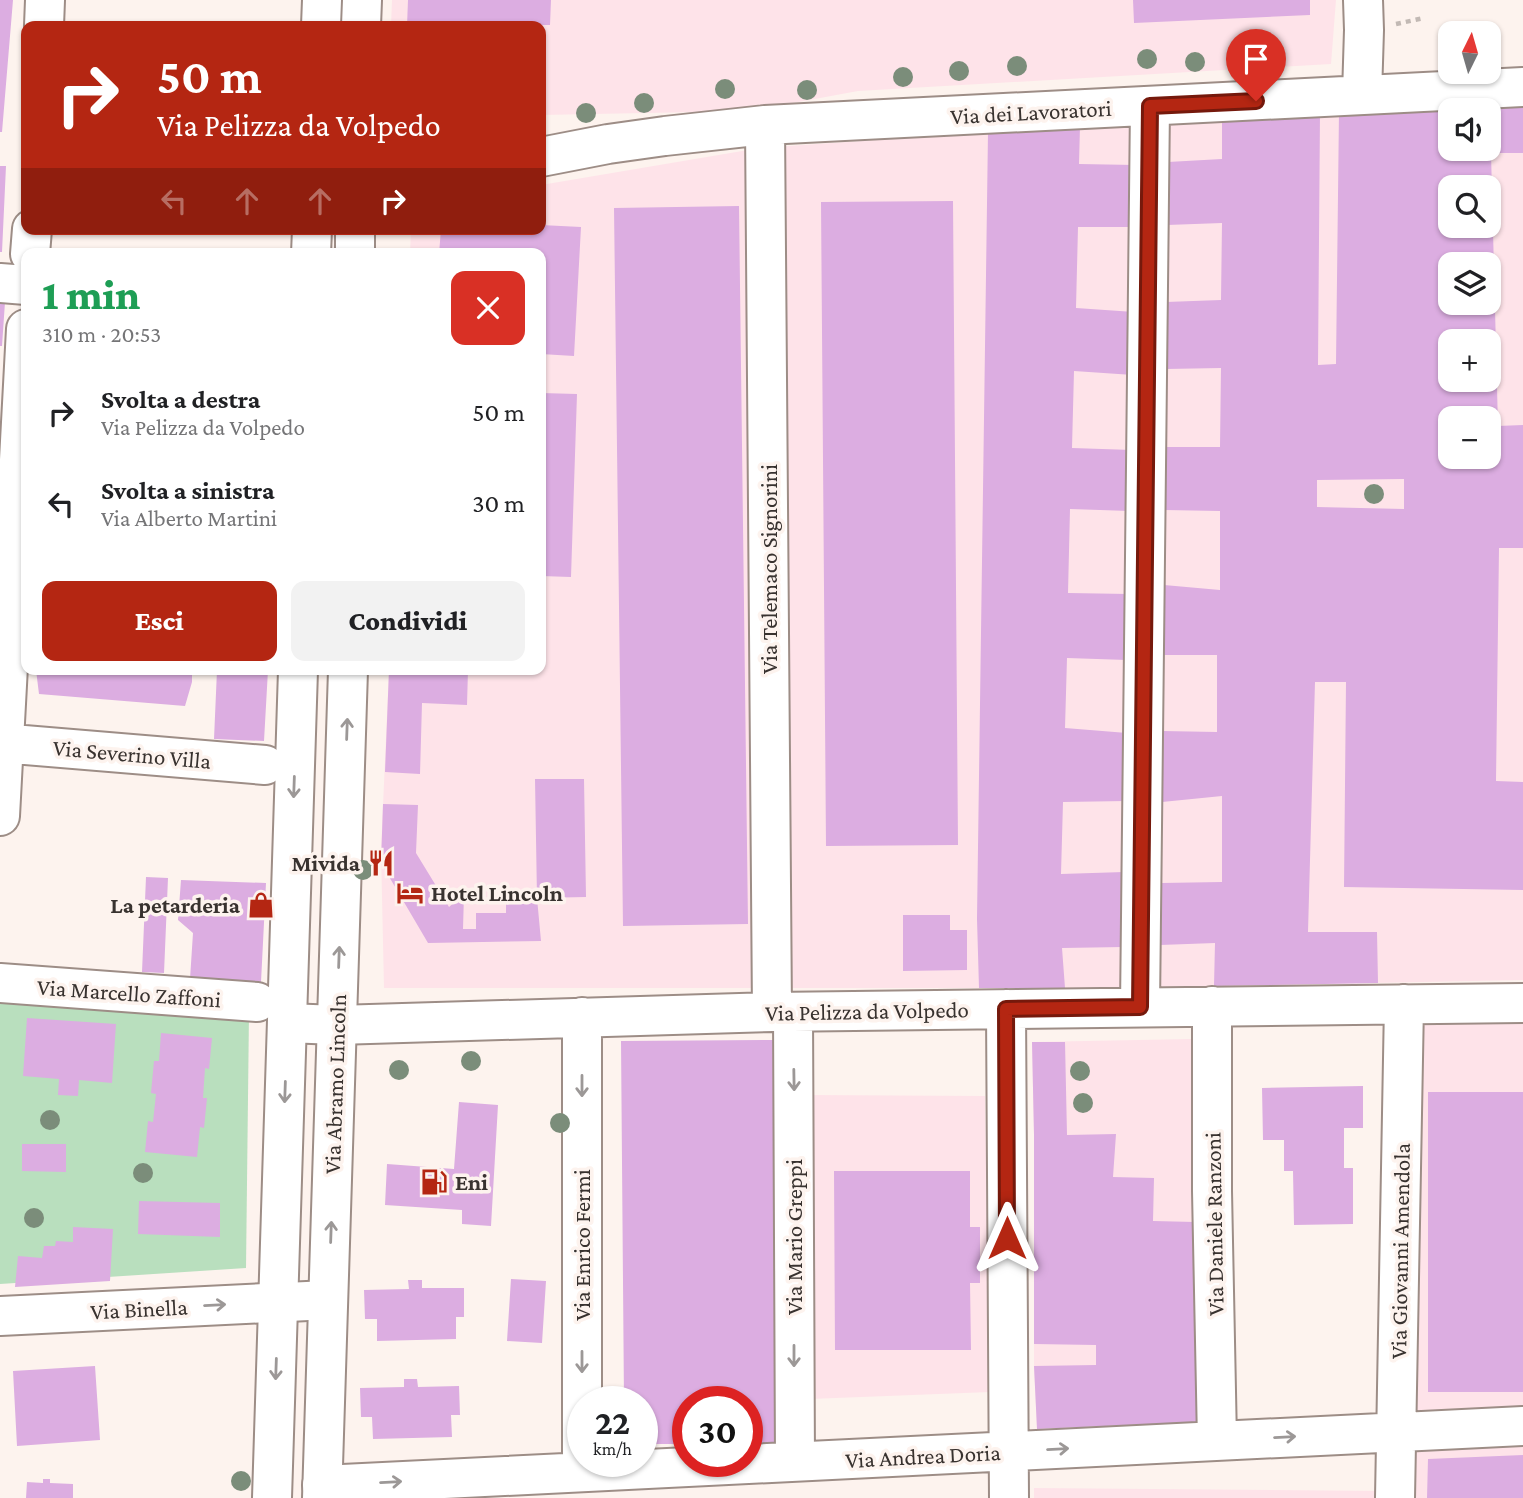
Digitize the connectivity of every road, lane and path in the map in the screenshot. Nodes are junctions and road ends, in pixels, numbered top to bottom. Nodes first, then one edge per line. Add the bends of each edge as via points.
1 (45, 0) edge
2 (322, 0) edge
3 (362, 0) edge
4 (1363, 0) edge
5 (44, 21) edge
6 (321, 21) edge
7 (360, 21) edge
8 (1523, 87) edge
9 (1362, 95) junction
10 (1150, 106) junction
11 (765, 125) junction
12 (546, 156) edge
13 (0, 283) edge
14 (21, 285) edge
15 (21, 401) edge
16 (14, 501) edge
17 (298, 675) edge
18 (348, 675) edge
19 (2, 743) edge
20 (265, 765) dead end
21 (0, 816) edge
22 (0, 983) edge
23 (1523, 1003) edge
24 (1404, 1004) junction
25 (1212, 1006) junction
26 (1140, 1007) junction
27 (1006, 1009) junction
28 (783, 1012) junction
29 (272, 1013) junction
30 (582, 1017) junction
31 (337, 1025) junction
32 (328, 1300) junction
33 (278, 1301) junction
34 (0, 1316) edge
35 (582, 1386) edge
36 (1523, 1426) edge
37 (1396, 1432) junction
38 (1217, 1441) junction
39 (1008, 1451) junction
40 (795, 1462) junction
41 (658, 1468) edge
42 (567, 1473) edge
43 (322, 1492) edge
44 (272, 1498) edge
45 (1009, 1498) edge
46 (1395, 1498) edge

1 - 5 street
2 - 6 street
3 - 7 street
4 - 9 street
8 - 9 street, Via dei Lavoratori
9 - 10 street, Via dei Lavoratori
10 - 11 street, Via dei Lavoratori
10 - 26 street
11 - 12 street, Via dei Lavoratori
11 - 28 street, Via Telemaco Signorini
13 - 14 street
15 - 16 street
16 - 19 street
17 -> 29 street
31 -> 18 street, Via Abramo Lincoln
19 - 20 street, Via Severino Villa
19 - 21 street
22 - 29 street, Via Marcello Zaffoni
23 - 24 street, Via Pelizza da Volpedo
24 - 25 street, Via Pelizza da Volpedo
24 - 37 street, Via Giovanni Amendola
25 - 26 street, Via Pelizza da Volpedo
25 - 38 street, Via Daniele Ranzoni
26 - 27 street, Via Pelizza da Volpedo
27 - 28 street, Via Pelizza da Volpedo
27 - 39 street
28 - 30 street, Via Pelizza da Volpedo
28 -> 40 street, Via Mario Greppi
29 - 31 street, Via Marcello Zaffoni
29 -> 33 street
30 - 31 street, Via Pelizza da Volpedo
30 -> 35 street, Via Enrico Fermi
32 -> 31 street, Via Abramo Lincoln
32 - 33 street, Via Binella
32 - 43 street, Via Abramo Lincoln
34 -> 33 street, Via Binella
33 -> 44 street
36 - 37 street, Via Andrea Doria
38 -> 37 street, Via Andrea Doria
37 - 46 street, Via Giovanni Amendola
39 -> 38 street, Via Andrea Doria
39 - 40 street, Via Andrea Doria
39 - 45 street
40 - 41 street, Via Andrea Doria
43 -> 42 street, Via Andrea Doria

